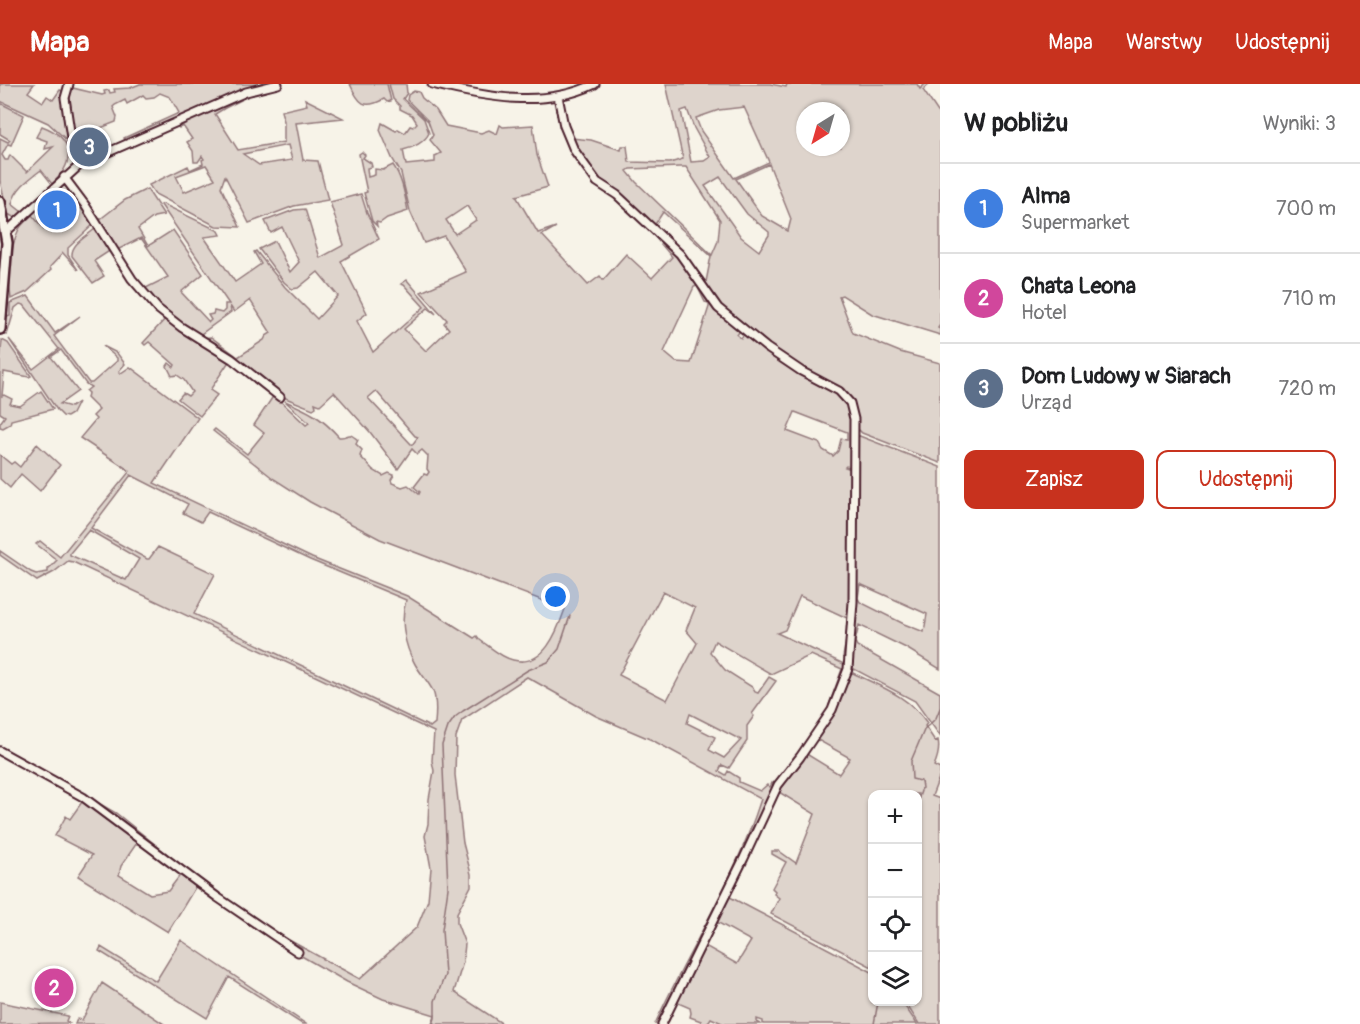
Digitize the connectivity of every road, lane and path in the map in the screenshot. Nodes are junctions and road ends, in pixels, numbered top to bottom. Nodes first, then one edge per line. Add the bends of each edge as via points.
1 (69, 84) edge
2 (278, 84) edge
3 (432, 84) edge
4 (595, 84) edge
5 (558, 96) junction
6 (81, 164) junction
7 (64, 177) junction
8 (0, 202) edge
9 (6, 232) junction
10 (0, 329) edge
11 (280, 398) dead end
12 (0, 751) edge
13 (298, 952) dead end
14 (662, 1024) edge

1 - 6 street via 65,98 75,156
2 - 6 street via 246,92
3 - 5 street via 507,98
4 - 5 street
5 - 14 street via 574,150 597,183 617,195 680,254 718,308 767,348 839,391 850,403 854,419 853,602 848,669 832,710 778,785
6 - 7 street
7 - 9 street
7 - 11 street via 152,303
8 - 9 main road
9 - 10 main road
12 - 13 street via 89,801

